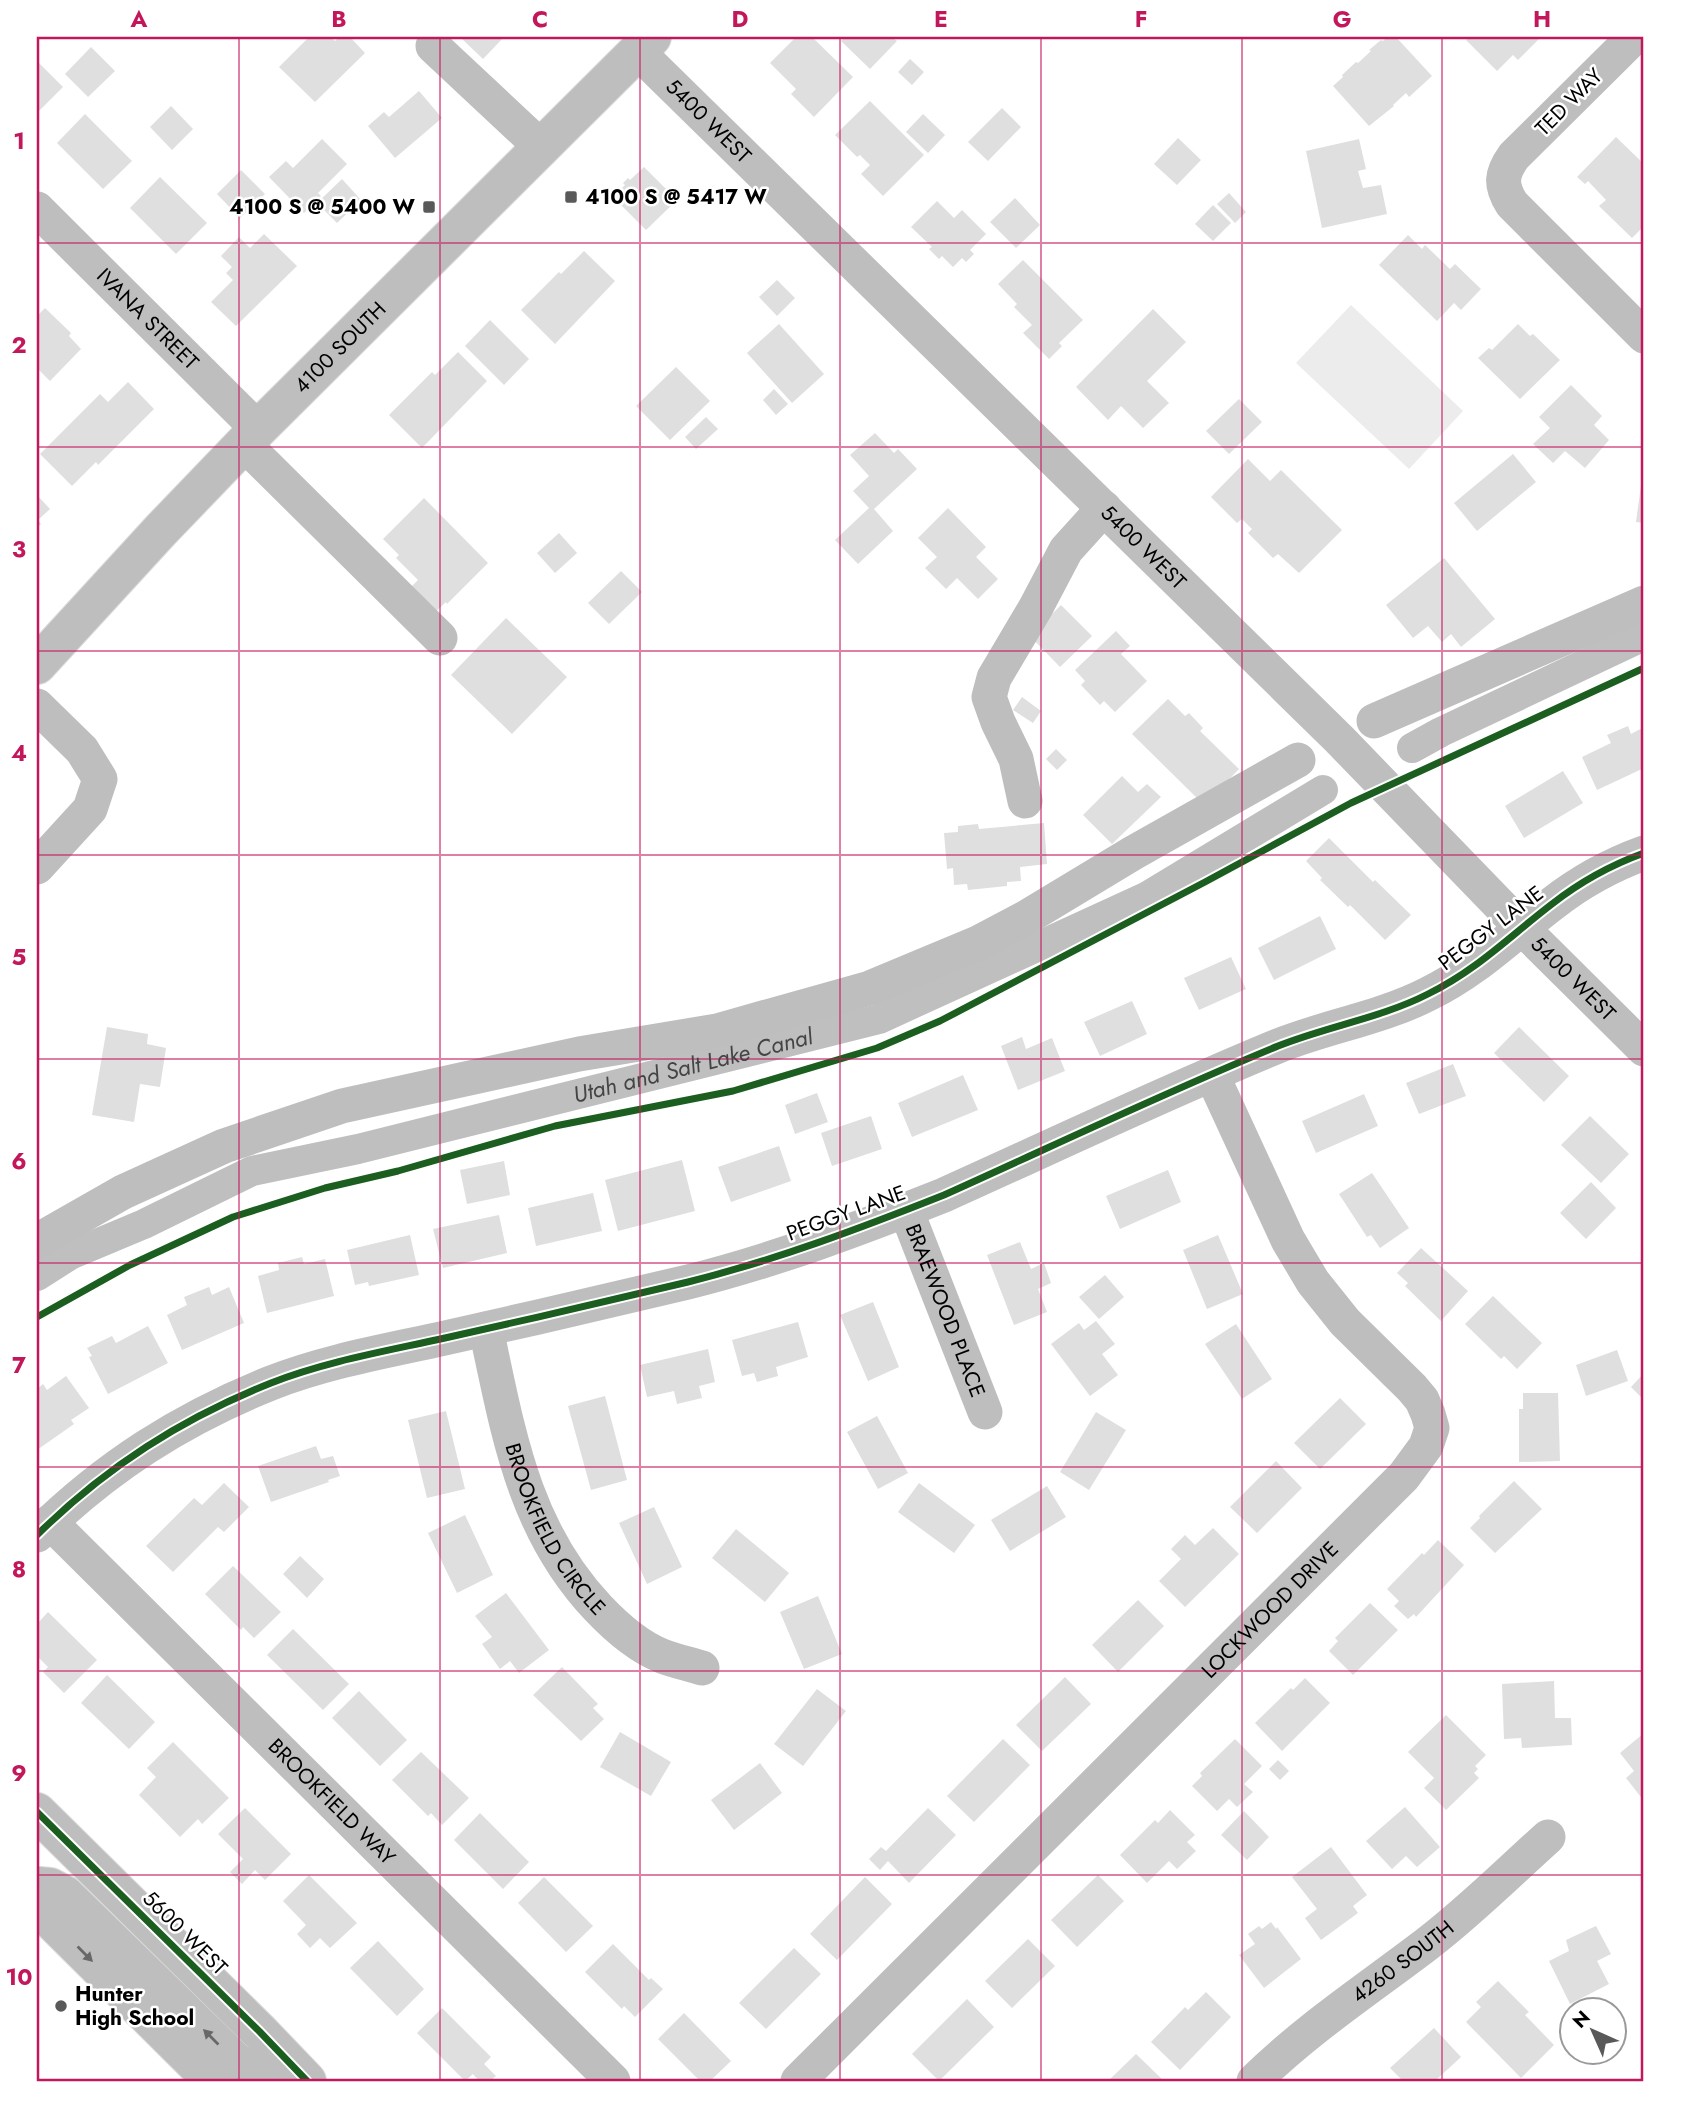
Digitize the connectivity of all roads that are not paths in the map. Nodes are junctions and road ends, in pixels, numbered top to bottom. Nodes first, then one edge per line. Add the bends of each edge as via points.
1 (1634, 37) edge
2 (644, 44) edge
3 (433, 46) dead end
4 (541, 147) junction
5 (37, 209) edge
6 (1644, 336) edge
7 (251, 436) junction
8 (1104, 508) junction
9 (1644, 603) edge
10 (440, 638) dead end
11 (37, 665) edge
12 (37, 706) edge
13 (1374, 721) dead end
14 (1298, 760) dead end
15 (1025, 802) dead end
16 (1644, 853) edge
17 (37, 867) edge
18 (1522, 928) junction
19 (1644, 1049) edge
20 (1212, 1075) junction
21 (906, 1210) junction
22 (37, 1241) edge
23 (486, 1329) junction
24 (985, 1412) dead end
25 (43, 1528) edge
26 (702, 1668) dead end
27 (37, 1812) edge
28 (1548, 1837) dead end
29 (37, 1888) edge
30 (37, 1906) edge
31 (213, 2081) edge
32 (262, 2081) edge
33 (307, 2081) edge
34 (613, 2081) edge
35 (798, 2081) edge
36 (1254, 2081) edge

1 - 6 street, TED WAY via 1505,168 1504,187 1512,204
2 - 4 main road, 4100 SOUTH
2 - 8 street, 5400 WEST
3 - 4 street
4 - 7 main road, 4100 SOUTH
5 - 7 street, IVANA STREET
7 - 10 street, IVANA STREET
7 - 11 main road, 4100 SOUTH
8 - 15 street via 1066,551 994,678 989,697 1016,759
8 - 18 street, 5400 WEST via 1339,738
9 - 13 street
12 - 17 street via 82,750 100,779 90,809
14 - 22 street via 1027,917 870,988 717,1031 579,1054 342,1105 224,1146 123,1192
16 - 18 street, PEGGY LANE via 1581,884
18 - 19 street, 5400 WEST
18 - 20 street, PEGGY LANE via 1472,970 1405,1006 1315,1032
20 - 21 street, PEGGY LANE
20 - 35 street, LOCKWOOD DRIVE via 1288,1240 1313,1282 1345,1322 1422,1400 1432,1428 1426,1446 1405,1476
21 - 23 street, PEGGY LANE via 691,1281
21 - 24 street, BRAEWOOD PLACE
23 - 25 street, PEGGY LANE via 314,1368 235,1398 119,1464
23 - 26 street, BROOKFIELD CIRCLE via 524,1487 554,1550 588,1598 630,1638 661,1656
25 - 34 street, BROOKFIELD WAY
27 - 33 main road, 5600 WEST
28 - 36 street, 4260 SOUTH via 1454,1922 1305,2034
32 -> 29 main road via 236,2062 65,1895 50,1887
30 -> 31 main road

